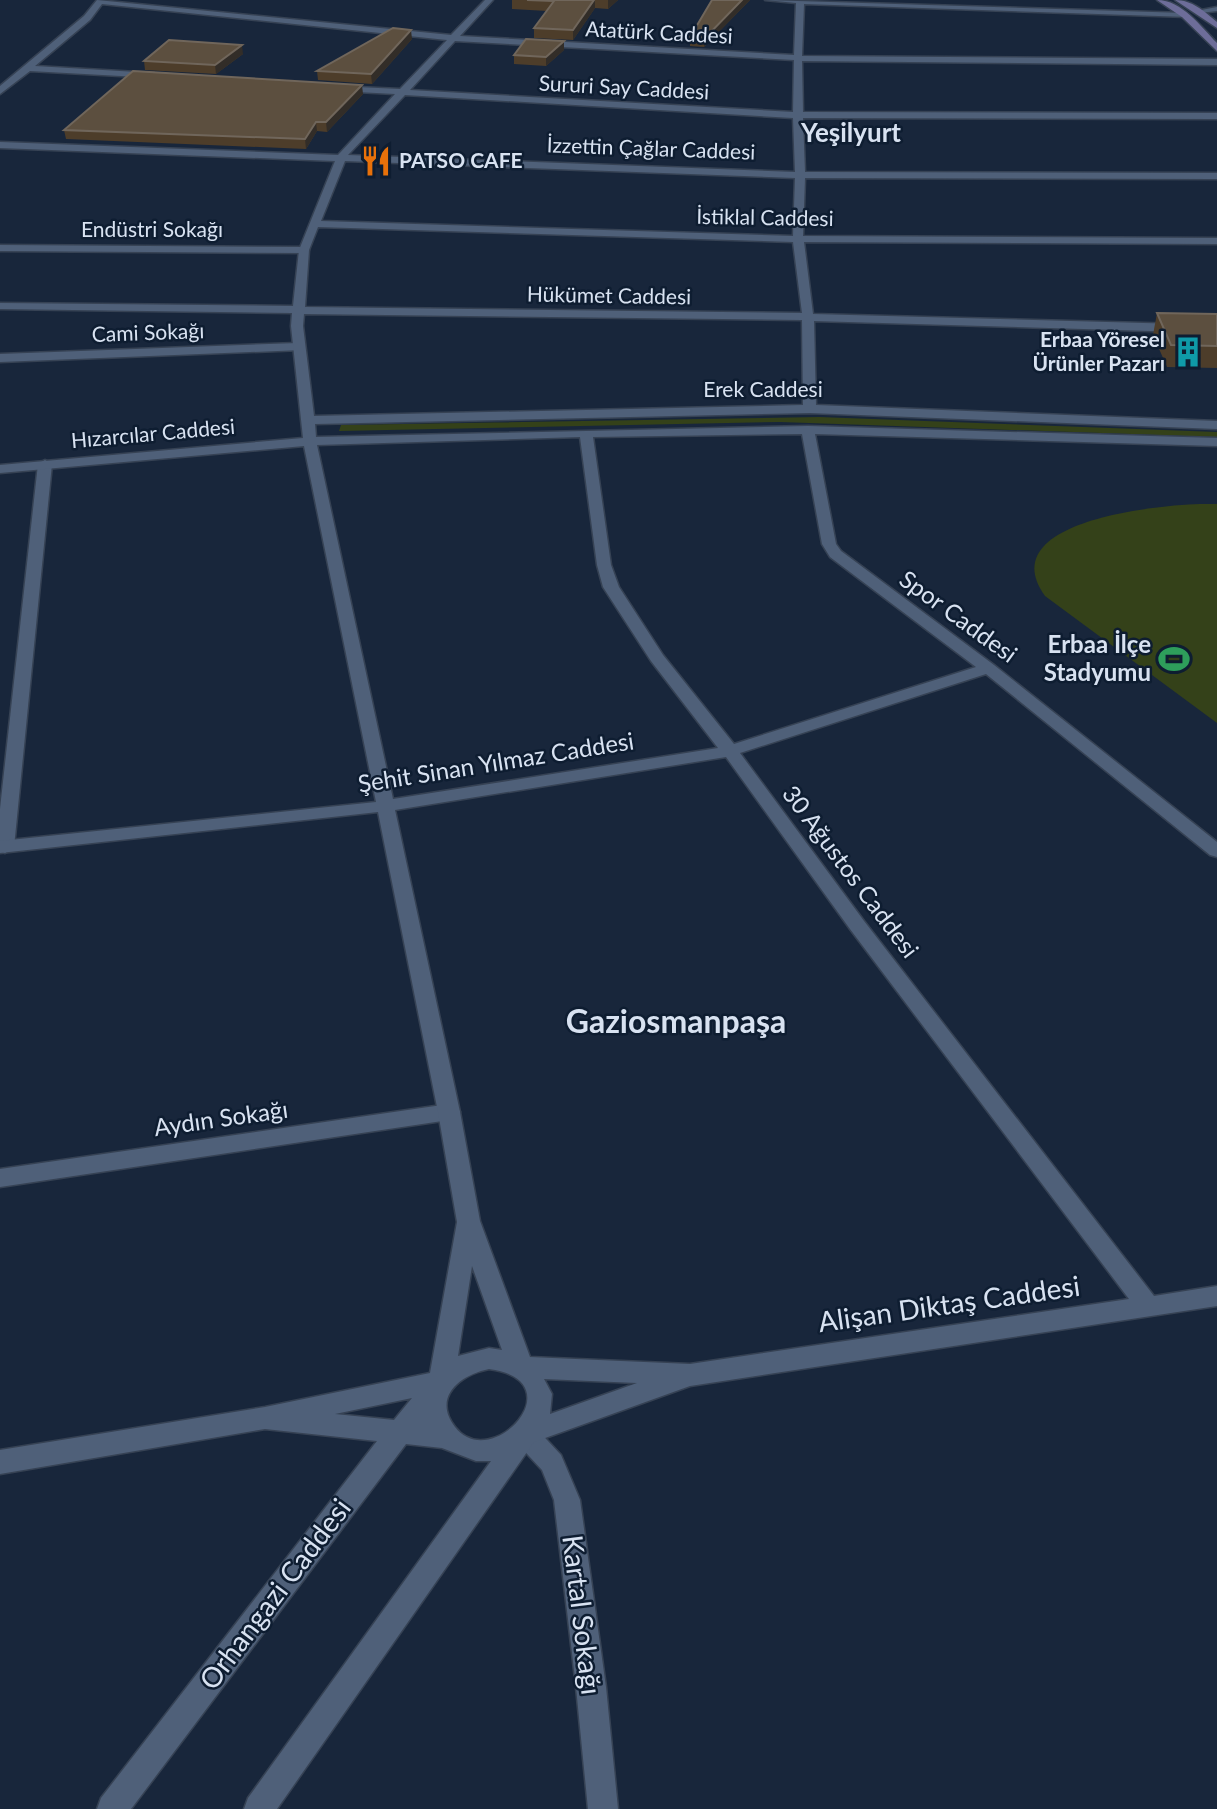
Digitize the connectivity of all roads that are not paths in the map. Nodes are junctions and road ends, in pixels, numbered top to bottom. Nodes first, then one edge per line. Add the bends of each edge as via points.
1 (489, 0) edge
2 (769, 0) edge
3 (1161, 0) edge
4 (1179, 0) edge
5 (101, 1) edge
6 (801, 1) edge
7 (1217, 9) edge
8 (1200, 11) junction
9 (1185, 15) junction
10 (1217, 26) edge
11 (453, 38) junction
12 (1217, 48) edge
13 (797, 58) junction
14 (1217, 62) edge
15 (29, 68) junction
16 (166, 77) edge
17 (331, 87) edge
18 (0, 91) edge
19 (400, 92) junction
20 (797, 115) junction
21 (1217, 116) edge
22 (0, 145) edge
23 (342, 156) junction
24 (800, 175) junction
25 (1217, 176) edge
26 (313, 224) junction
27 (798, 239) junction
28 (1217, 241) edge
29 (0, 248) edge
30 (304, 250) junction
31 (0, 306) edge
32 (297, 312) junction
33 (808, 317) junction
34 (1217, 329) edge
35 (299, 347) junction
36 (0, 358) edge
37 (810, 409) junction
38 (308, 420) junction
39 (1217, 425) edge
40 (808, 430) junction
41 (586, 433) junction
42 (310, 441) junction
43 (1217, 442) edge
44 (45, 464) junction
45 (0, 469) edge
46 (988, 668) junction
47 (730, 751) junction
48 (385, 806) junction
49 (2, 847) edge
50 (1217, 852) edge
51 (449, 1112) junction
52 (0, 1178) edge
53 (468, 1221) junction
54 (1217, 1296) edge
55 (1149, 1307) junction
56 (521, 1367) junction
57 (690, 1374) junction
58 (441, 1381) junction
59 (265, 1418) junction
60 (399, 1432) junction
61 (525, 1434) junction
62 (447, 1437) junction
63 (0, 1462) edge
64 (112, 1809) edge
65 (259, 1809) edge
66 (603, 1809) edge

1 - 11 street
2 - 6 street
3 - 9 main road
4 - 8 main road
5 - 11 street, Atatürk Caddesi
5 - 15 street
6 - 9 street
6 - 13 street
7 - 8 street
8 - 10 main road
9 - 12 main road
11 - 13 street, Atatürk Caddesi
11 - 19 street
13 - 14 street, Atatürk Caddesi
13 - 20 street
15 - 16 street
15 - 18 street
17 - 19 street, Sururi Say Caddesi
19 - 20 street, Sururi Say Caddesi
19 - 23 street
20 - 21 street, Sururi Say Caddesi
20 - 24 street
22 - 23 street, İzzettin Çağlar Caddesi
23 - 24 street, İzzettin Çağlar Caddesi
23 - 26 street
24 - 25 street, İzzettin Çağlar Caddesi
24 - 27 street
26 - 27 street, İstiklal Caddesi
26 - 30 street
27 - 28 street, İstiklal Caddesi
27 - 33 street
29 - 30 street, Endüstri Sokağı
30 - 32 street
31 - 32 street, Hükümet Caddesi
32 - 33 street, Hükümet Caddesi
32 - 35 street
33 - 34 street, Hükümet Caddesi
33 - 37 street
35 - 36 street, Cami Sokağı
35 - 38 street
37 - 38 street, Erek Caddesi
37 - 39 street, Erek Caddesi
38 - 42 street
40 - 41 street, Erek Caddesi
40 - 43 street, Erek Caddesi
40 - 46 street, Spor Caddesi via 829,544 835,554
41 - 42 street, Erek Caddesi
41 - 47 street, 30 Ağustos Caddesi via 599,537 611,587 657,658
42 - 44 street, Hızarcılar Caddesi
42 - 48 street
44 - 45 street, Hızarcılar Caddesi
44 - 49 street
46 - 47 street, Şehit Sinan Yılmaz Caddesi
46 - 50 street, Spor Caddesi
47 - 48 street, Şehit Sinan Yılmaz Caddesi
47 - 55 street, 30 Ağustos Caddesi
48 - 49 street, Şehit Sinan Yılmaz Caddesi
48 - 51 street
51 - 52 street, Aydın Sokağı
51 - 53 street
53 - 56 street
53 - 58 street
54 - 55 street, Alişan Diktaş Caddesi
55 - 57 street, Alişan Diktaş Caddesi
56 - 57 street, Alişan Diktaş Caddesi
56 - 58 street via 496,1359 469,1361
56 - 61 street via 539,1392 540,1406 536,1421
57 - 61 street, Alişan Diktaş Caddesi
58 - 59 street
58 - 60 street, Orhangazi Caddesi
58 - 62 street via 432,1410
59 - 60 street
59 - 63 street
60 - 62 street
60 - 64 street, Orhangazi Caddesi
61 - 62 street via 494,1449 477,1450
61 - 65 street
61 - 66 street, Kartal Sokağı via 552,1463 567,1500

